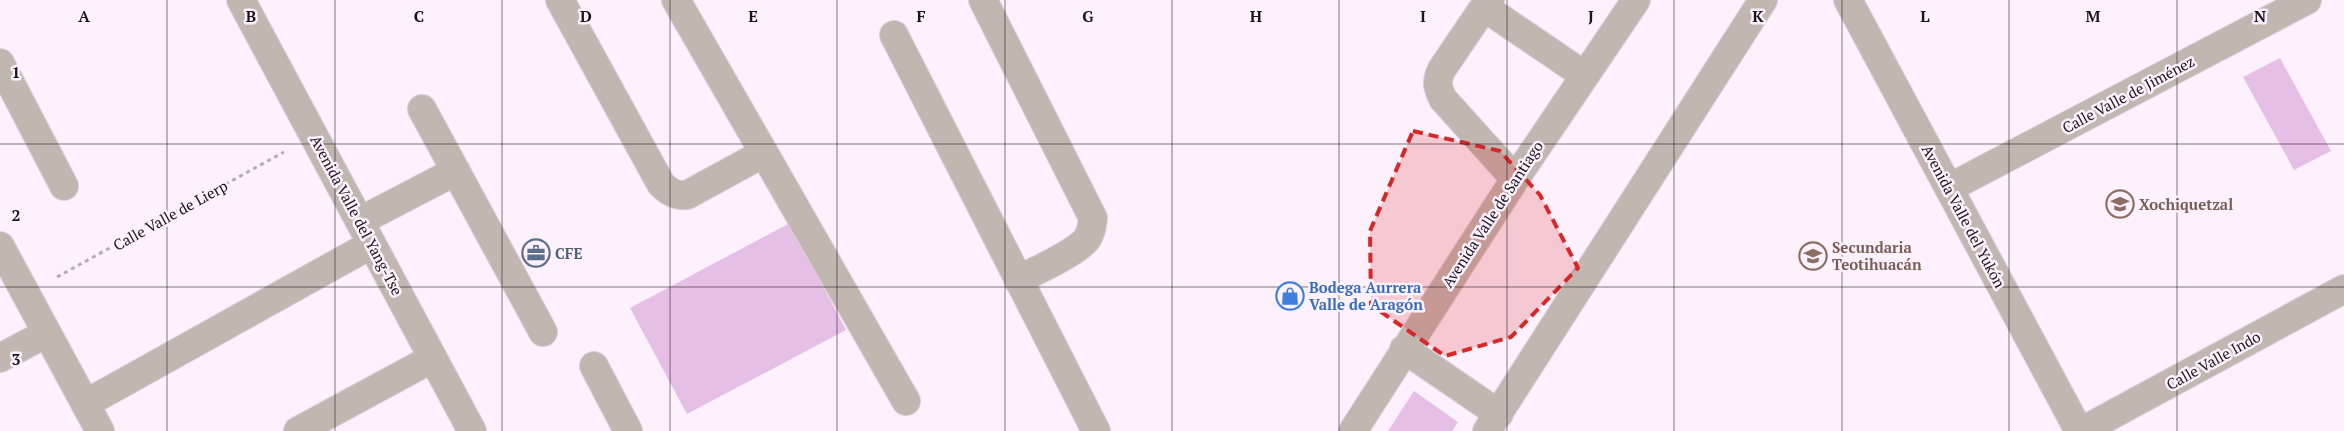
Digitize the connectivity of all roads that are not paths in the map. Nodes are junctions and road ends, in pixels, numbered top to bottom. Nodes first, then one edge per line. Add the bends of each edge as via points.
1 (241, 0) edge
2 (560, 0) edge
3 (676, 0) edge
4 (983, 0) edge
5 (1636, 0) edge
6 (1763, 0) edge
7 (1848, 0) edge
8 (2307, 0) edge
9 (1487, 4) edge
10 (894, 35) dead end
11 (0, 63) edge
12 (1584, 75) junction
13 (422, 109) dead end
14 (764, 153) junction
15 (456, 171) junction
16 (1515, 179) junction
17 (64, 186) dead end
18 (1949, 188) junction
19 (366, 232) junction
20 (0, 246) edge
21 (1018, 280) junction
22 (2344, 289) edge
23 (543, 332) dead end
24 (47, 333) junction
25 (1404, 349) junction
26 (0, 358) edge
27 (433, 358) junction
28 (594, 366) dead end
29 (906, 401) dead end
30 (85, 404) junction
31 (1493, 422) edge
32 (100, 431) edge
33 (298, 431) edge
34 (472, 431) edge
35 (628, 431) edge
36 (1096, 431) edge
37 (1353, 431) edge
38 (2081, 431) edge

1 - 19 street, Avenida Valle del Yang-Tse
2 - 14 street via 661,184 667,189 680,196 687,195
3 - 14 street
4 - 21 street via 1093,218 1092,230 1078,248
5 - 12 street, Avenida Valle de Santiago
6 - 31 street
7 - 18 street, Avenida Valle del Yukón
8 - 18 street, Calle Valle de Jiménez
9 - 12 street
9 - 16 street via 1442,69 1437,79 1438,89
10 - 21 street
11 - 17 street
12 - 16 street, Avenida Valle de Santiago
13 - 15 street
14 - 29 street
15 - 19 street
15 - 23 street
16 - 25 street, Avenida Valle de Santiago
18 - 38 street, Avenida Valle del Yukón
19 - 27 street, Avenida Valle del Yang-Tse
19 - 30 street
20 - 24 street
21 - 36 street
22 - 38 street, Calle Valle Indo
24 - 26 street
24 - 30 street
25 - 31 street
25 - 37 street, Avenida Valle de Santiago
27 - 33 street
27 - 34 street, Avenida Valle del Yang-Tse
28 - 35 street
30 - 32 street

